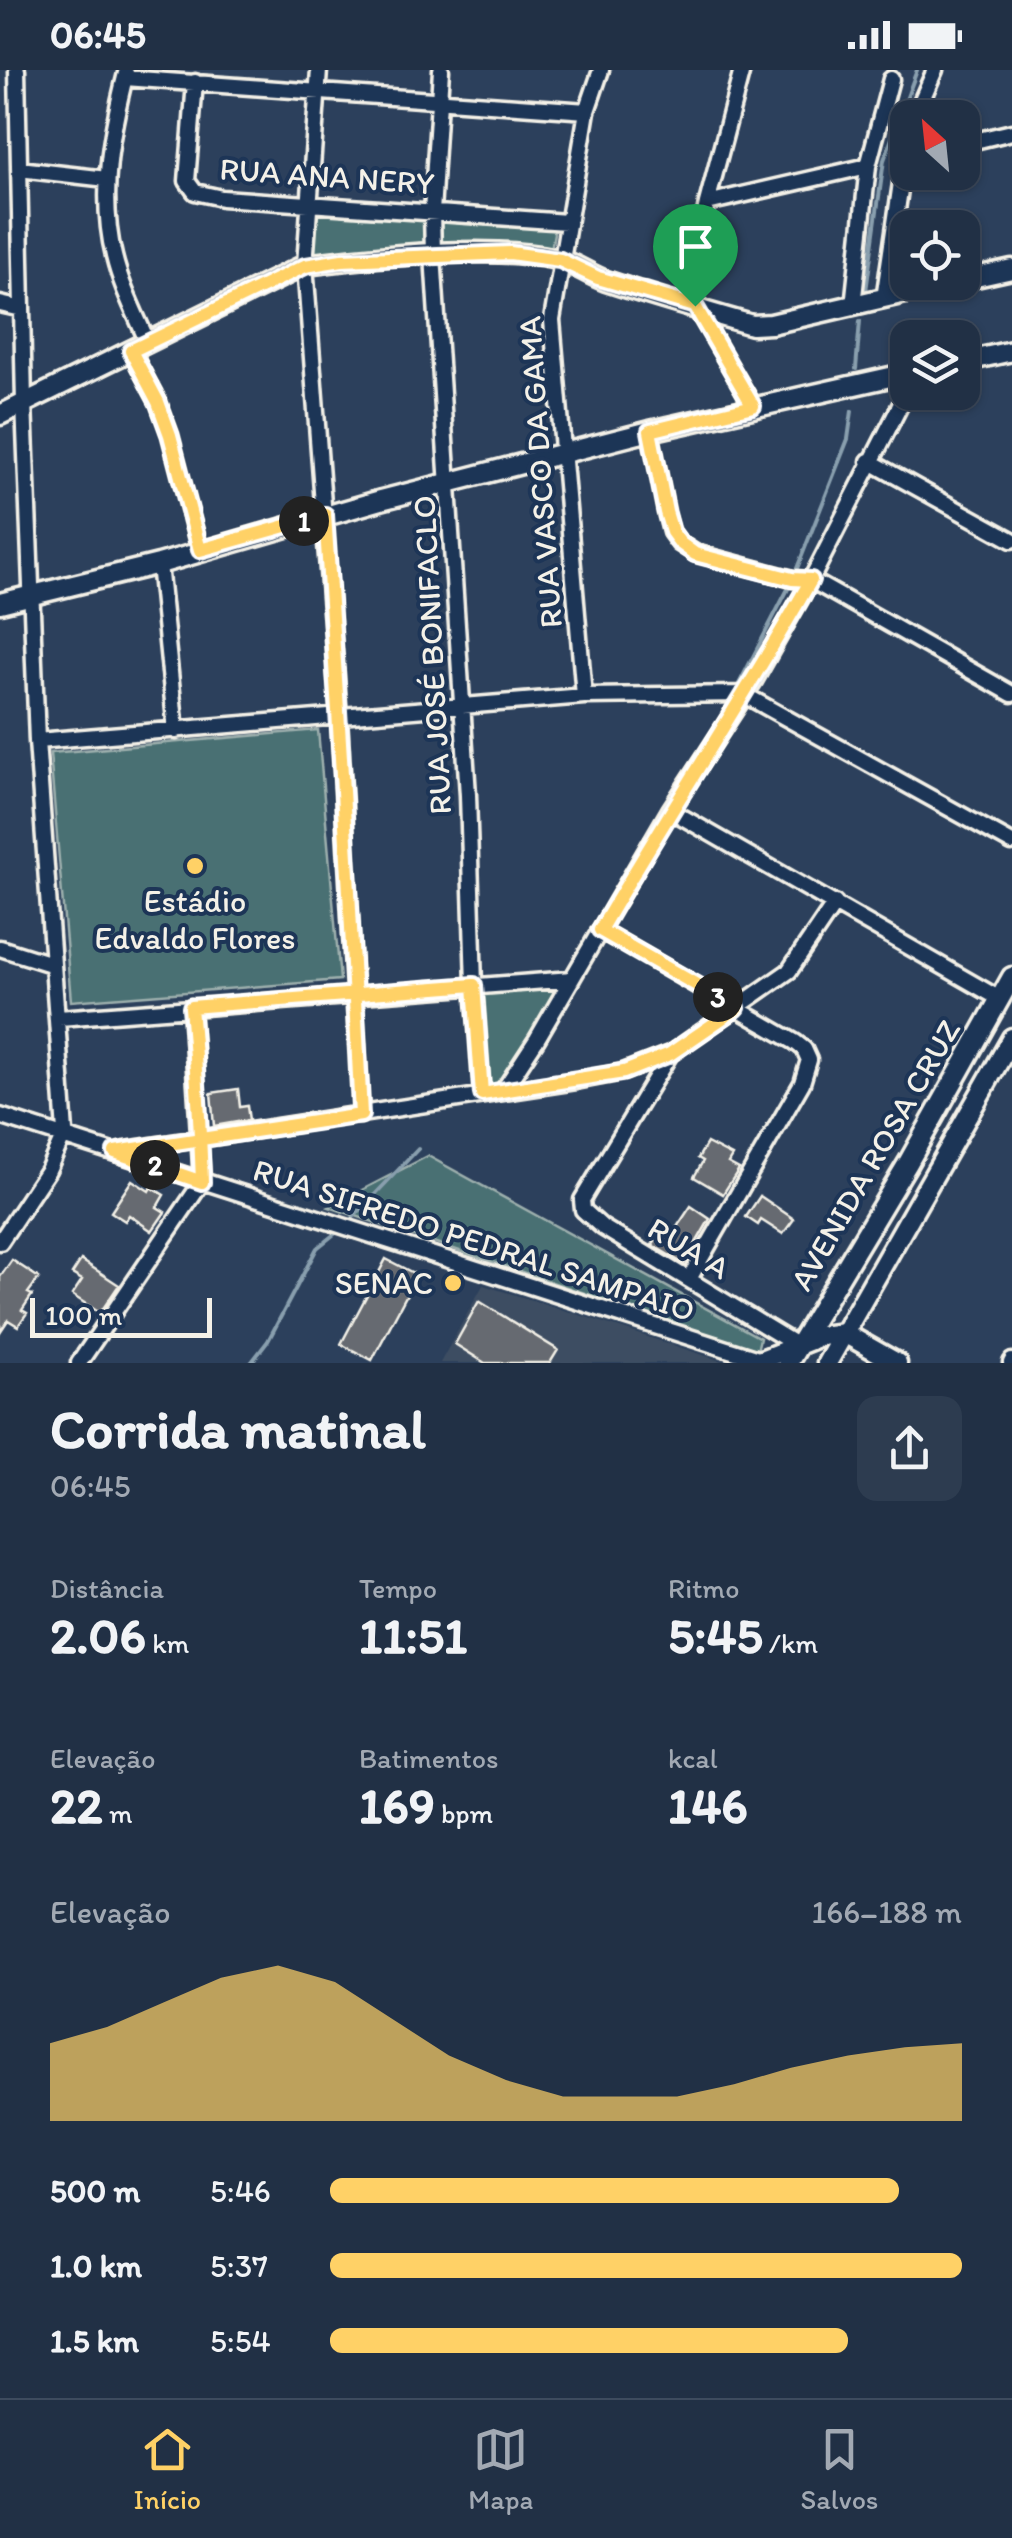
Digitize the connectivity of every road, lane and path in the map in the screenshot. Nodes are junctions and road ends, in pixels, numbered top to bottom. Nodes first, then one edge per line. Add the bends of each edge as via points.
1 (17, 70) edge
2 (319, 70) edge
3 (441, 70) edge
4 (601, 70) edge
5 (742, 70) edge
6 (935, 70) edge
7 (126, 74) edge
8 (891, 78) dead end
9 (195, 82) junction
10 (317, 93) junction
11 (922, 100) edge
12 (440, 101) junction
13 (587, 110) junction
14 (1012, 132) edge
15 (980, 140) edge
16 (0, 158) edge
17 (19, 166) junction
18 (868, 166) junction
19 (107, 179) junction
20 (900, 190) edge
21 (707, 203) junction
22 (309, 205) junction
23 (432, 212) junction
24 (567, 222) junction
25 (434, 255) junction
26 (560, 260) junction
27 (305, 266) junction
28 (1012, 269) edge
29 (980, 276) edge
30 (890, 298) edge
31 (884, 299) junction
32 (0, 304) edge
33 (695, 306) junction
34 (853, 306) junction
35 (22, 309) junction
36 (139, 347) junction
37 (1012, 351) edge
38 (980, 358) edge
39 (890, 377) edge
40 (24, 403) junction
41 (753, 406) junction
42 (897, 410) edge
43 (0, 415) edge
44 (650, 431) junction
45 (562, 455) junction
46 (869, 461) junction
47 (449, 485) junction
48 (325, 515) junction
49 (1012, 540) edge
50 (200, 550) junction
51 (159, 564) junction
52 (811, 580) junction
53 (31, 595) junction
54 (0, 603) edge
55 (744, 694) junction
56 (1012, 694) edge
57 (584, 696) junction
58 (462, 708) junction
59 (339, 717) junction
60 (176, 731) junction
61 (37, 741) junction
62 (670, 810) junction
63 (1012, 843) edge
64 (836, 902) junction
65 (600, 930) junction
66 (0, 948) edge
67 (51, 964) junction
68 (1012, 978) edge
69 (572, 979) junction
70 (474, 985) junction
71 (355, 994) junction
72 (1000, 998) junction
73 (191, 1007) junction
74 (737, 1008) junction
75 (59, 1018) junction
76 (1012, 1038) edge
77 (976, 1043) junction
78 (670, 1054) junction
79 (998, 1061) junction
80 (504, 1090) junction
81 (482, 1094) junction
82 (361, 1115) junction
83 (0, 1116) edge
84 (64, 1138) junction
85 (201, 1141) junction
86 (115, 1152) junction
87 (202, 1182) junction
88 (0, 1242) edge
89 (689, 1279) junction
90 (820, 1308) junction
91 (844, 1333) junction
92 (822, 1336) junction
93 (798, 1346) junction
94 (830, 1361) edge
95 (762, 1362) edge
96 (79, 1363) edge
97 (788, 1363) edge
98 (897, 1363) edge

1 - 17 street
2 - 10 street
3 - 12 street, RUA JOSÉ BONIFACLO
4 - 13 street, RUA VASCO DA GAMA
5 - 21 street
6 - 11 street
7 - 9 street
7 - 19 street
8 - 18 street
9 - 10 street
9 - 22 street, RUA ANA NERY via 190,188 222,198
10 - 12 street
10 - 22 street
12 - 13 street
12 - 23 street, RUA JOSÉ BONIFACLO
13 - 24 street, RUA VASCO DA GAMA
14 - 15 street
16 - 17 street
17 - 19 street
17 - 35 street
18 - 21 street
18 - 34 street
19 - 36 street via 114,256
20 - 31 street
21 - 33 street
22 - 23 street, RUA ANA NERY
22 - 27 street
23 - 24 street, RUA ANA NERY
23 - 25 street, RUA JOSÉ BONIFACLO
24 - 26 street, RUA VASCO DA GAMA
25 - 26 main road via 510,253
25 - 27 main road
25 - 47 street, RUA JOSÉ BONIFACLO
26 - 33 main road
26 - 45 street, RUA VASCO DA GAMA via 552,320
27 - 36 main road
27 - 48 street
28 - 29 main road
30 - 31 main road
31 - 34 main road
32 - 35 street
33 - 34 main road via 752,325
33 - 41 street
35 - 40 street
36 - 40 main road
36 - 50 street
37 - 38 main road
39 - 41 main road
40 - 43 main road
40 - 53 street
41 - 44 main road
42 - 46 street
44 - 45 main road
44 - 52 street via 666,512 680,543 695,554
45 - 47 main road
45 - 57 street, RUA VASCO DA GAMA
46 - 49 street
46 - 52 street
47 - 48 main road
47 - 58 street, RUA JOSÉ BONIFACLO
48 - 50 main road
48 - 59 street
50 - 51 main road
51 - 53 main road
51 - 60 street
52 - 55 street
52 - 56 street
53 - 54 main road
53 - 61 street
55 - 57 street
55 - 62 street
55 - 63 street
57 - 58 street
58 - 59 street
58 - 70 street, RUA JOSÉ BONIFACLO
59 - 60 street
59 - 71 street
60 - 61 street
61 - 67 street
62 - 64 street
62 - 65 street
64 - 72 street
64 - 74 street via 789,972
65 - 69 street
65 - 74 street
66 - 67 street
67 - 75 street
68 - 72 main road, AVENIDA ROSA CRUZ
69 - 70 street
69 - 80 street
70 - 71 street
70 - 81 street, RUA JOSÉ BONIFACLO
71 - 73 street
71 - 82 street
72 - 77 main road, AVENIDA ROSA CRUZ
73 - 75 street
73 - 85 street
74 - 78 street
74 - 89 street via 800,1046 809,1068
75 - 84 street
76 - 79 main road, AVENIDA ROSA CRUZ
77 - 79 main road via 981,1058
77 - 90 main road, AVENIDA ROSA CRUZ
78 - 80 street via 624,1072
78 - 89 street, RUA A via 582,1200 588,1217
79 - 91 main road, AVENIDA ROSA CRUZ
80 - 81 street
81 - 82 street
82 - 85 street
83 - 84 street, RUA SIFREDO PEDRAL SAMPAIO
84 - 86 street, RUA SIFREDO PEDRAL SAMPAIO
84 - 88 street
85 - 86 street
85 - 87 street
86 - 87 street, RUA SIFREDO PEDRAL SAMPAIO
87 - 95 street, RUA SIFREDO PEDRAL SAMPAIO
87 - 96 street
89 - 93 street, RUA A
90 - 92 main road
90 - 93 main road, AVENIDA ROSA CRUZ
91 - 92 main road
91 - 94 main road, AVENIDA ROSA CRUZ
91 - 98 main road
92 - 93 main road
92 - 94 main road
93 - 95 main road
93 - 97 main road, AVENIDA ROSA CRUZ

